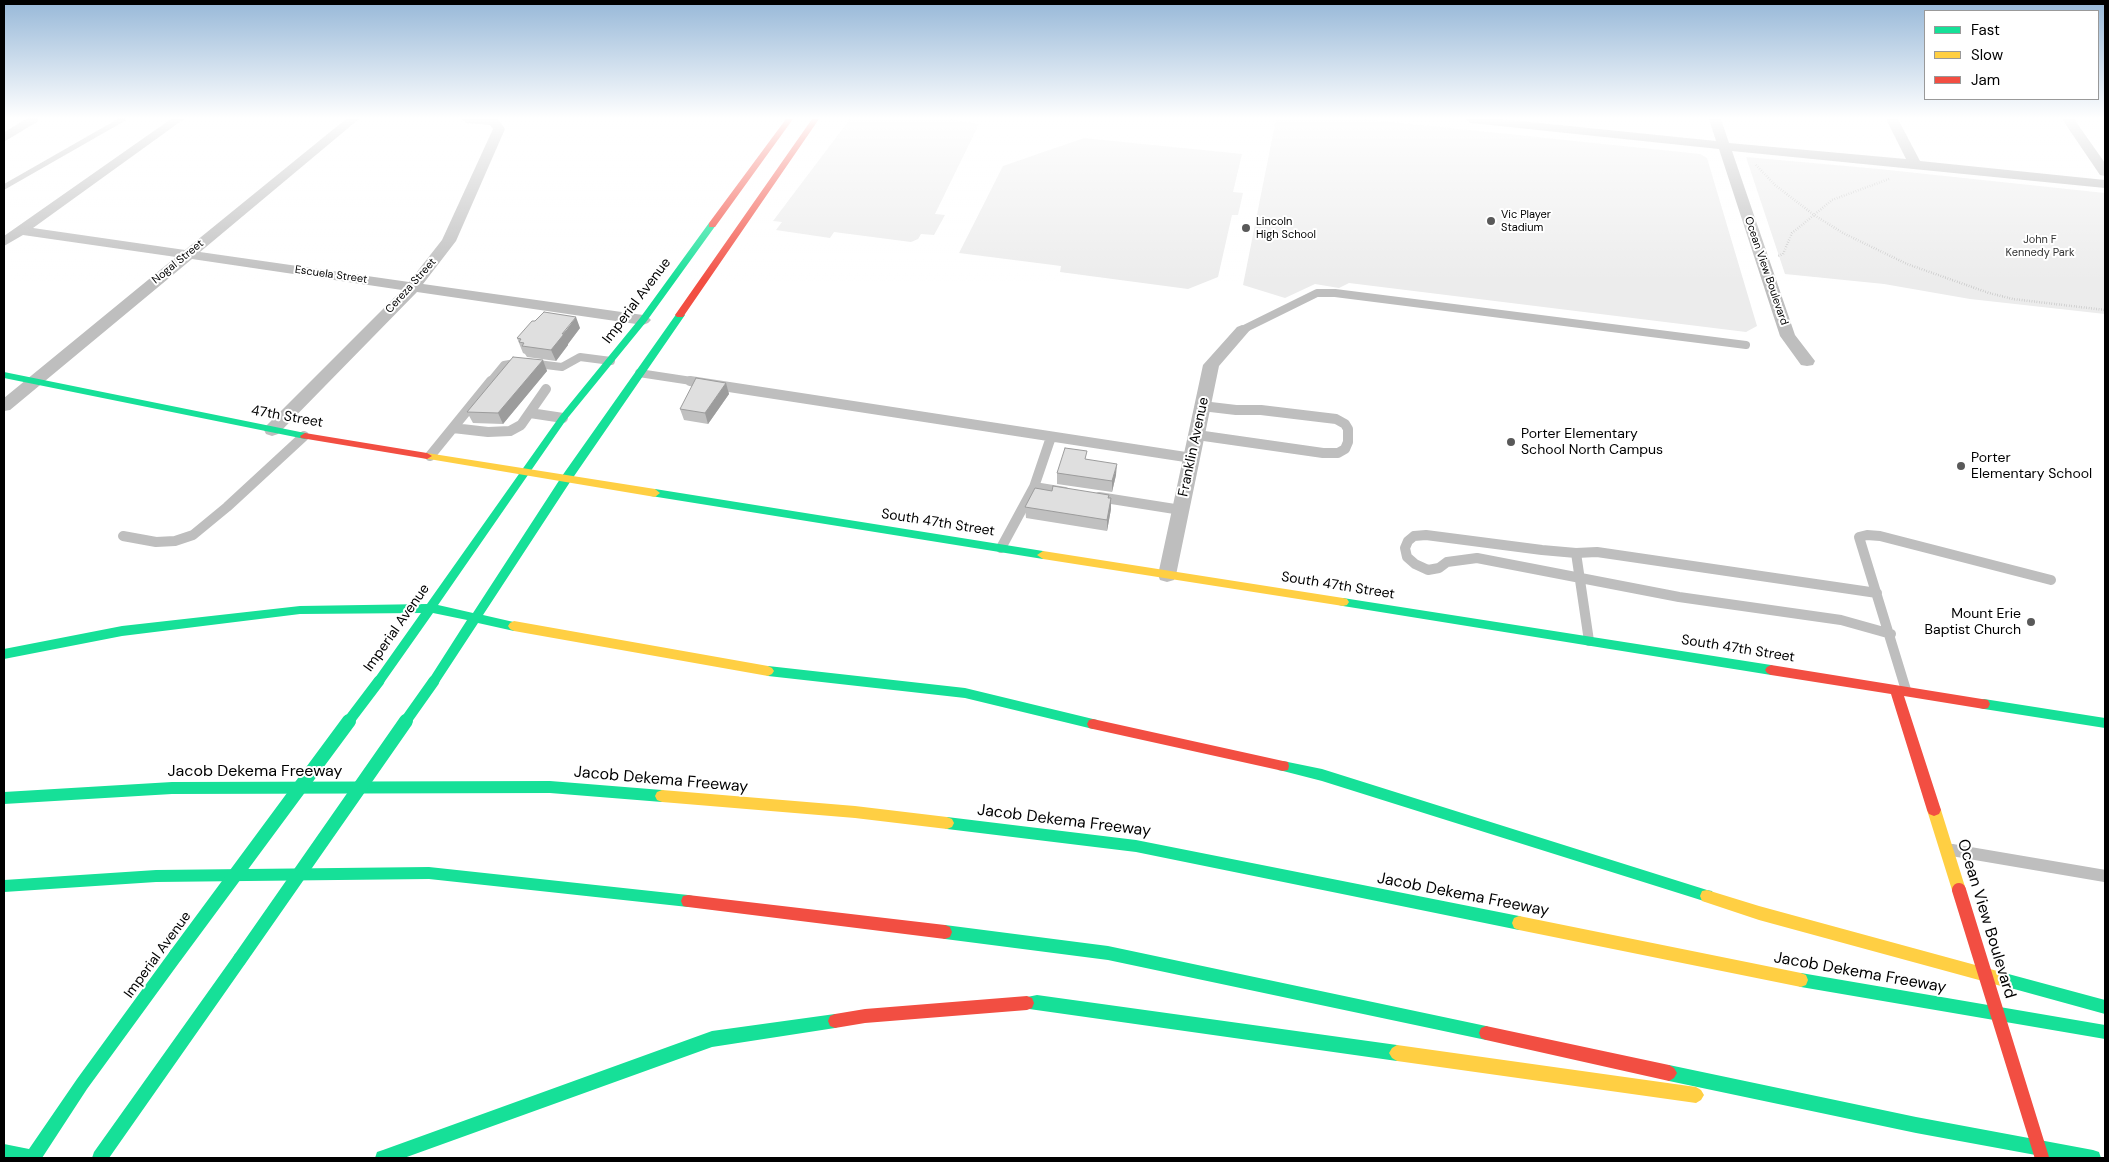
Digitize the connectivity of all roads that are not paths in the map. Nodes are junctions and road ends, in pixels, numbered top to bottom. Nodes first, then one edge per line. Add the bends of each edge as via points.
1 (100, 173) edge
2 (286, 173) edge
3 (479, 173) edge
4 (749, 173) edge
5 (777, 173) edge
6 (1733, 173) edge
7 (2003, 173) edge
8 (2105, 184) edge
9 (20, 230) junction
10 (4, 242) edge
11 (188, 254) junction
12 (413, 287) junction
13 (643, 320) junction
14 (1242, 330) joint
15 (1746, 345) dead end
16 (611, 361) junction
17 (1807, 361) dead end
18 (639, 373) junction
19 (4, 375) edge
20 (34, 379) junction
21 (546, 389) dead end
22 (4, 406) edge
23 (1202, 406) junction
24 (530, 413) junction
25 (563, 418) junction
26 (452, 428) junction
27 (272, 430) junction
28 (1196, 435) junction
29 (304, 436) junction
30 (1051, 437) junction
31 (430, 456) junction
32 (1192, 458) junction
33 (526, 472) junction
34 (566, 479) junction
35 (1034, 486) junction
36 (1071, 493) edge
37 (1089, 496) edge
38 (1181, 510) junction
39 (123, 536) dead end
40 (1001, 548) junction
41 (1576, 553) junction
42 (1167, 575) junction
43 (1580, 577) junction
44 (2051, 580) dead end
45 (1877, 593) junction
46 (430, 608) junction
47 (476, 619) junction
48 (1890, 634) junction
49 (1589, 641) junction
50 (4, 654) edge
51 (1901, 690) junction
52 (2105, 722) edge
53 (4, 798) edge
54 (1946, 848) junction
55 (2105, 876) edge
56 (4, 886) edge
57 (2105, 1007) edge
58 (2105, 1032) edge
59 (1711, 1097) dead end
60 (1759, 1104) dead end
61 (1916, 1125) junction
62 (4, 1152) edge
63 (33, 1158) edge
64 (100, 1158) edge
65 (383, 1158) edge
66 (2042, 1158) edge
67 (2093, 1158) edge

1 - 9 street
2 - 11 street, Nogal Street
3 - 12 street, Cereza Street via 449,241
4 - 13 main road, Imperial Avenue
5 - 18 main road
6 - 17 street, Ocean View Boulevard via 1788,336
7 - 8 street
9 - 10 street
9 - 11 street, Escuela Street
11 - 12 street, Escuela Street
11 - 20 street, Nogal Street
12 - 13 street, Escuela Street
12 - 27 street, Cereza Street
13 - 16 main road, Imperial Avenue
14 - 15 lane via 1317,293 1335,293
14 - 23 street, Franklin Avenue via 1211,365
16 - 25 main road, Imperial Avenue
16 - 26 lane via 580,357 562,366 521,362 504,365
18 - 30 lane
18 - 34 main road
19 - 20 main road, 47th Street
20 - 22 street, Nogal Street
20 - 27 main road, 47th Street
21 - 24 lane
23 - 28 street, Franklin Avenue
23 - 28 lane via 1336,419 1348,428 1348,442 1338,453 1323,453
24 - 25 lane
24 - 26 lane via 522,425 503,432
25 - 33 main road, Imperial Avenue
26 - 31 lane
27 - 29 main road, 47th Street
28 - 32 street, Franklin Avenue
29 - 31 main road, 47th Street
29 - 39 lane via 227,508 193,534 175,541 156,542
30 - 32 lane
30 - 35 lane
31 - 33 main road, 47th Street
32 - 38 street, Franklin Avenue
33 - 34 main road, 47th Street
33 - 46 main road, Imperial Avenue
34 - 40 main road, South 47th Street
34 - 47 main road
35 - 36 lane
35 - 40 lane
37 - 38 lane
38 - 42 street, Franklin Avenue
40 - 42 main road, South 47th Street
41 - 43 lane
41 - 43 lane via 1426,535 1414,536 1405,548 1407,558 1428,570 1447,562 1477,558
41 - 45 lane via 1597,552
42 - 49 main road, South 47th Street
43 - 48 lane via 1679,597 1842,620
43 - 49 lane
44 - 45 lane via 1866,534 1859,537
45 - 48 lane
46 - 47 main road
46 - 50 main road via 300,610 122,631
46 - 63 main road, Imperial Avenue, bridge via 82,1084
47 - 57 main road via 758,670 965,693 1322,775 1759,913
47 - 64 main road, bridge
48 - 51 lane
49 - 51 main road, South 47th Street
51 - 52 main road, South 47th Street
51 - 54 main road, Ocean View Boulevard
53 - 58 main road, Jacob Dekema Freeway via 172,788 550,787 855,812 1136,846 1794,979
54 - 55 lane
54 - 66 main road, Ocean View Boulevard, bridge
56 - 61 main road via 156,876 429,873 802,913 1108,953
59 - 65 main road via 1037,1002 865,1016 712,1039
60 - 61 main road
61 - 67 main road
62 - 63 main road

